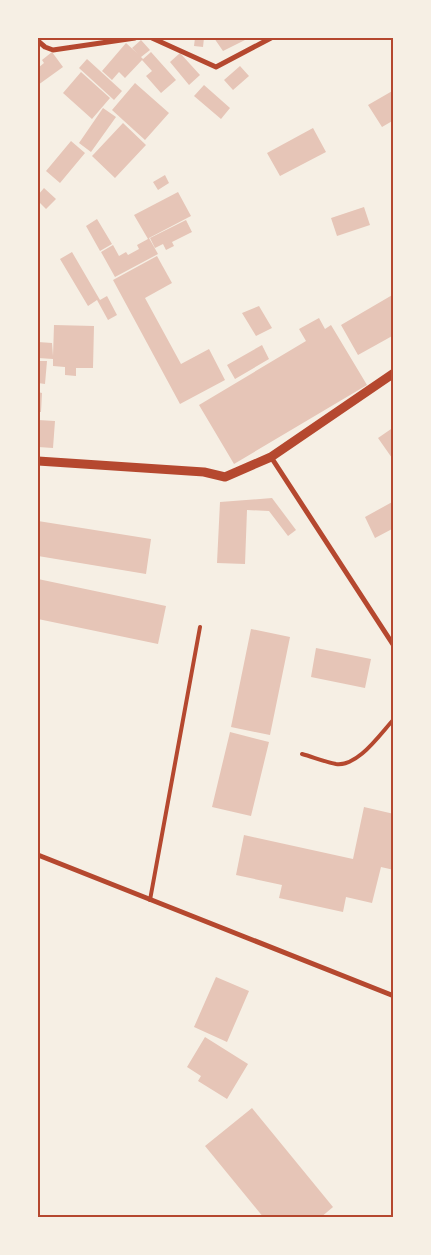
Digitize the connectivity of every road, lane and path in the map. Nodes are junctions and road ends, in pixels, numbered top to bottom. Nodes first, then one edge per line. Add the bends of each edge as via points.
1 (135, 38) edge
2 (152, 38) edge
3 (271, 38) edge
4 (38, 41) edge
5 (394, 373) edge
6 (271, 457) junction
7 (38, 460) edge
8 (200, 628) dead end
9 (394, 646) edge
10 (394, 719) edge
11 (302, 754) dead end
12 (38, 855) edge
13 (150, 900) junction
14 (394, 996) edge

1 - 4 street via 54,50
2 - 3 street via 216,66
5 - 6 street
6 - 7 street via 224,477 204,472
6 - 9 street
8 - 13 lane
10 - 11 lane via 363,753 349,763 337,764
12 - 13 street
13 - 14 street

